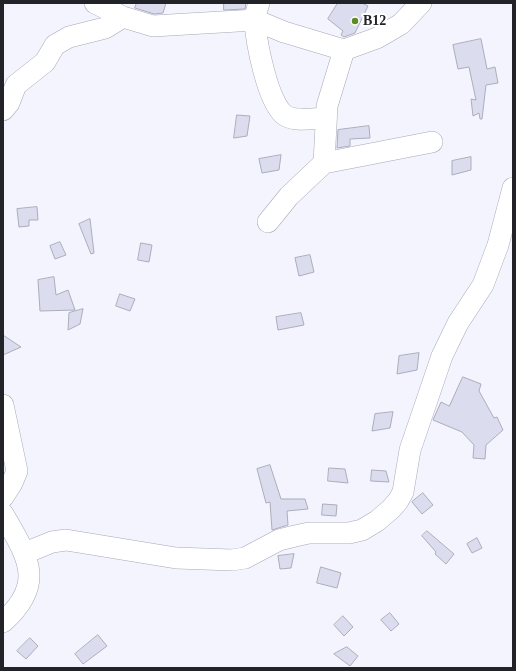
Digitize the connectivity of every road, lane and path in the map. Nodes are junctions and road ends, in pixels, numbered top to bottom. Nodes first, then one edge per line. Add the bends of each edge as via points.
1 (95, 3) edge
2 (421, 3) edge
3 (257, 11) edge
4 (123, 17) junction
5 (344, 50) junction
6 (3, 110) edge
7 (326, 118) junction
8 (432, 142) dead end
9 (324, 163) junction
10 (513, 188) edge
11 (268, 222) dead end
12 (3, 405) edge
13 (3, 498) edge
14 (3, 514) edge
15 (25, 553) junction
16 (3, 622) edge

1 - 4 street
2 - 5 street via 401,24 377,38
3 - 4 street via 153,26
3 - 5 street via 284,32
3 - 7 street via 266,82 279,109 286,116 295,119
4 - 6 street via 105,28 69,38 55,45 46,62 16,86
5 - 7 street via 329,94
7 - 9 street
8 - 9 street
9 - 11 street via 289,196
10 - 15 street via 498,245 483,285 458,323 442,356 410,450 403,492 391,509 377,521 362,530 349,533 309,533 279,540 244,558 232,560 176,558 66,540 52,542
12 - 13 street via 17,471
14 - 15 street
15 - 16 street via 30,571 29,585 19,606

